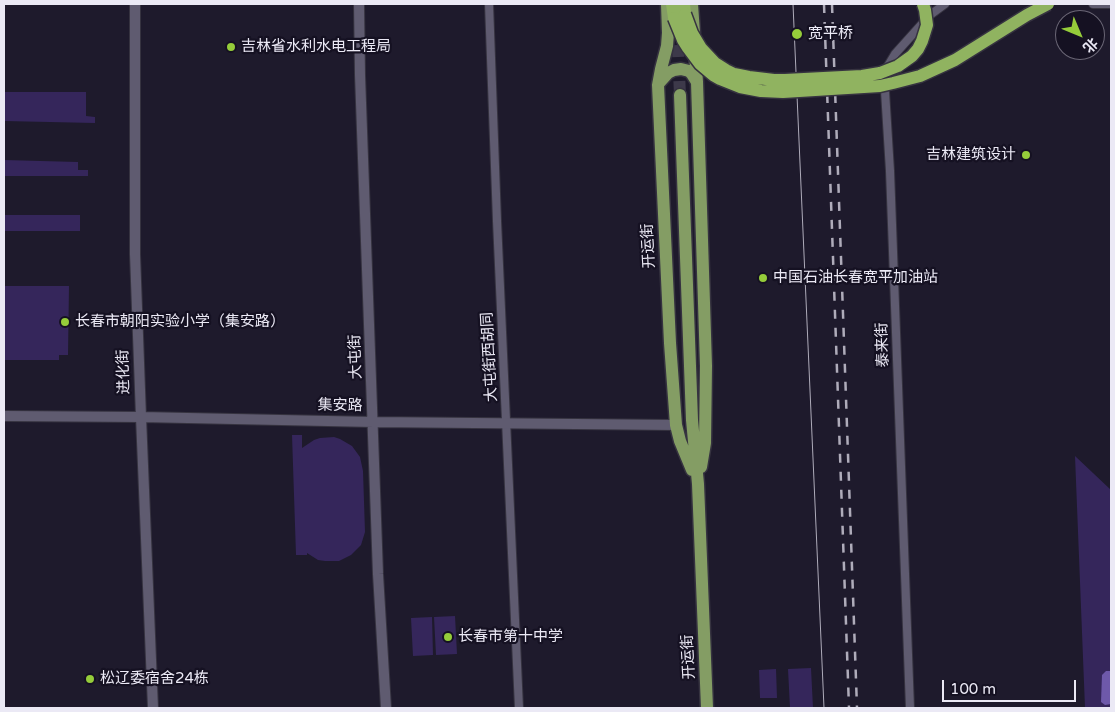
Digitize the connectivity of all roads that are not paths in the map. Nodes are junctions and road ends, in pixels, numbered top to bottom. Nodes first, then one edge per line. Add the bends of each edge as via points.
1 (134, 4) edge
2 (360, 4) edge
3 (489, 4) edge
4 (667, 4) edge
5 (672, 4) edge
6 (684, 4) edge
7 (692, 4) edge
8 (923, 4) edge
9 (944, 4) edge
10 (1048, 4) edge
11 (1093, 4) edge
12 (1111, 4) edge
13 (697, 82) junction
14 (658, 85) junction
15 (680, 95) tunnel mouth
16 (4, 416) edge
17 (141, 417) junction
18 (374, 422) junction
19 (507, 422) junction
20 (676, 425) junction
21 (698, 484) junction
22 (153, 708) edge
23 (386, 708) edge
24 (519, 708) edge
25 (707, 708) edge
26 (910, 708) edge

1 - 17 street, 进化街
2 - 18 street, 大屯街
3 - 19 street, 大屯街西胡同
4 - 14 main road, 开运街 via 667,46
5 - 10 highway, bridge via 683,40 707,70 740,87 783,92 880,86 920,76 955,60
6 - 8 highway, bridge via 695,39 715,62 734,74 774,80 862,76 898,66 912,56 922,41 927,25
7 - 13 main road, 开运街
9 - 26 street, 泰来街 via 895,54 884,75
11 - 12 street
13 - 14 main road via 692,74 681,69 668,73
13 - 21 main road, 开运街 via 706,366 705,443
14 - 20 main road, 开运街
15 - 21 main road, 开运街 via 692,420
16 - 17 street, 集安路
17 - 18 street, 集安路
17 - 22 street, 进化街
18 - 19 street, 集安路
18 - 23 street, 大屯街
19 - 20 street, 集安路
19 - 24 street, 大屯街西胡同
20 - 21 main road, 开运街
21 - 25 main road, 开运街

